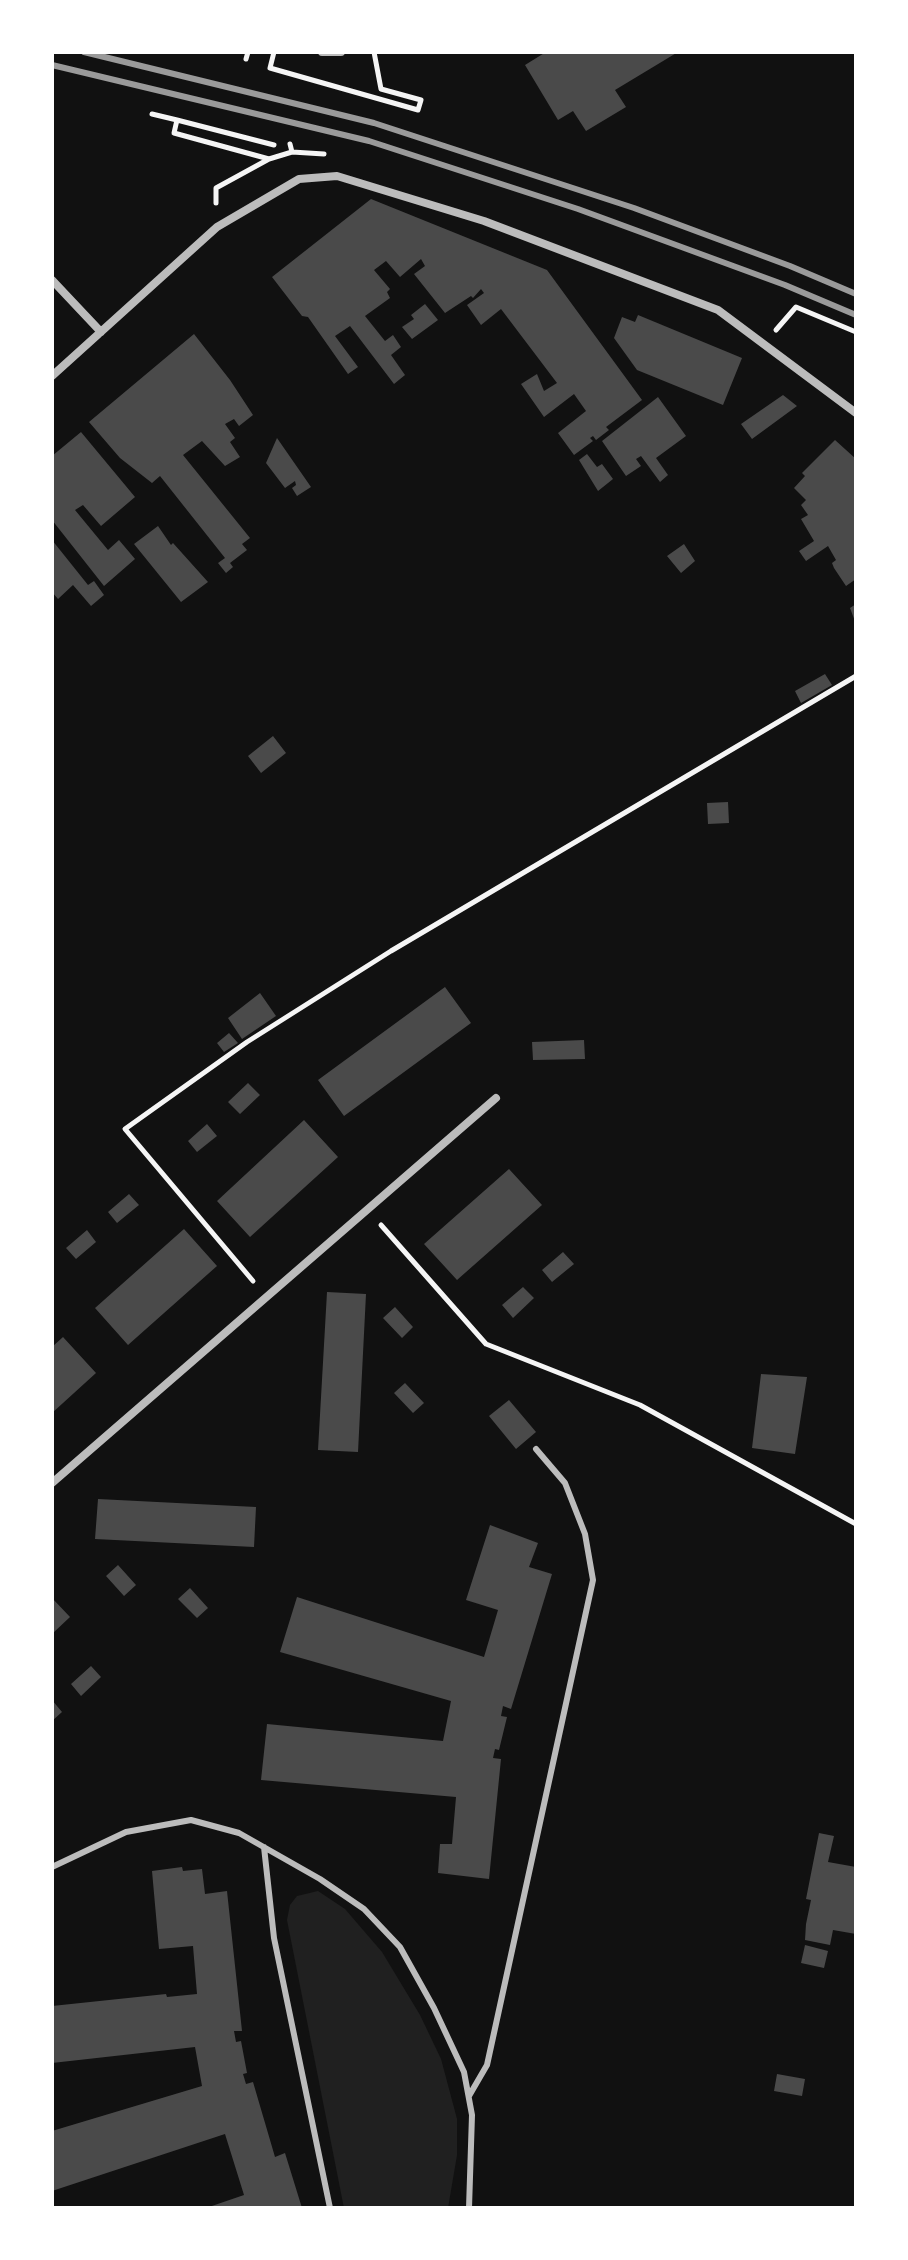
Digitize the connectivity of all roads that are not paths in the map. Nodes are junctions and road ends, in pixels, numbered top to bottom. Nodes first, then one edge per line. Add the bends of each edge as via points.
1 (322, 52) edge
2 (341, 52) edge
3 (52, 280) edge
4 (101, 332) junction
5 (52, 376) edge
6 (856, 413) edge
7 (496, 1098) dead end
8 (536, 1449) dead end
9 (52, 1483) edge
10 (264, 1847) junction
11 (52, 1867) edge
12 (469, 2096) junction
13 (330, 2208) edge
14 (469, 2208) edge

1 - 2 street
3 - 4 street
4 - 5 street
4 - 6 street via 217,227 299,179 337,176 484,221 718,310
7 - 9 street
8 - 12 lane via 565,1483 585,1534 593,1580 487,2065
10 - 11 lane via 239,1833 191,1820 126,1832
10 - 12 lane via 364,1909 400,1947 464,2072
10 - 13 lane via 274,1938
12 - 14 lane

